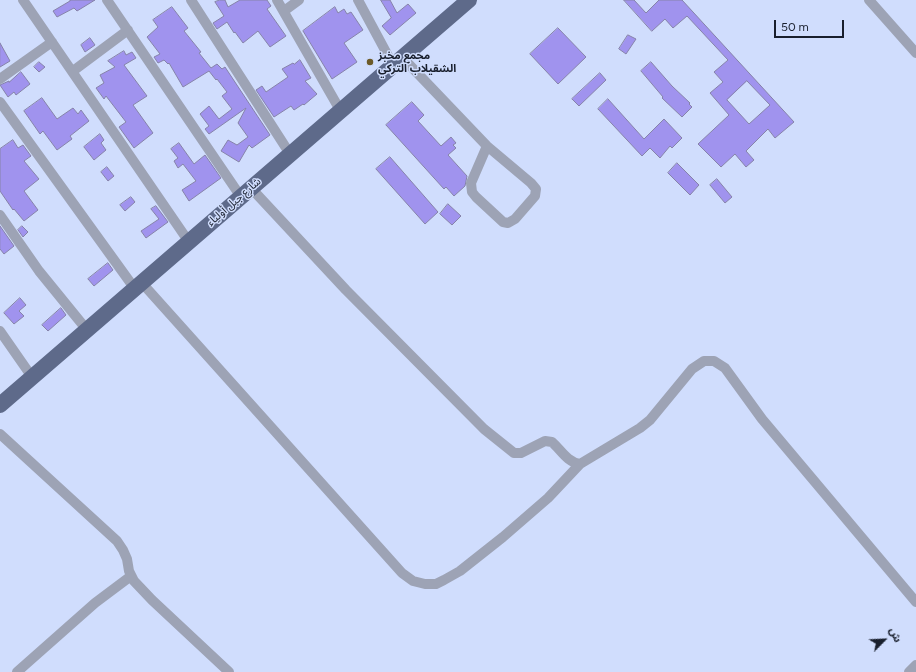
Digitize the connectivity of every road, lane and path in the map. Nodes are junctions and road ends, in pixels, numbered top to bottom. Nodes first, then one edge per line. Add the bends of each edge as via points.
1 (23, 0) edge
2 (107, 0) edge
3 (191, 0) edge
4 (277, 0) edge
5 (299, 0) edge
6 (358, 0) edge
7 (469, 0) edge
8 (869, 0) edge
9 (284, 11) junction
10 (128, 30) junction
11 (52, 42) junction
12 (916, 53) edge
13 (398, 61) junction
14 (73, 71) junction
15 (0, 79) edge
16 (0, 102) edge
17 (340, 110) junction
18 (486, 146) junction
19 (290, 154) junction
20 (246, 192) junction
21 (0, 215) edge
22 (189, 242) junction
23 (139, 286) junction
24 (87, 330) junction
25 (0, 331) edge
26 (32, 377) junction
27 (0, 405) edge
28 (0, 434) edge
29 (580, 464) junction
30 (131, 576) junction
31 (916, 602) edge
32 (916, 665) edge
33 (17, 672) edge
34 (229, 672) edge
35 (909, 672) edge

1 - 11 street
2 - 10 street
3 - 19 street
4 - 9 street
5 - 9 street
6 - 13 street
7 - 13 highway, شارع جبل أولياء
8 - 12 street
9 - 17 street
10 - 14 street
10 - 20 street
11 - 14 street
11 - 15 street
13 - 17 highway, شارع جبل أولياء
13 - 18 street
14 - 22 street
16 - 23 street
17 - 19 highway, شارع جبل أولياء
18 - 18 street via 536,189 535,196 510,222 503,222 472,192 471,183
19 - 20 highway, شارع جبل أولياء
20 - 22 highway, شارع جبل أولياء
20 - 29 street via 484,429 514,453 545,441 552,442 568,459
21 - 24 street via 39,271
22 - 23 highway, شارع جبل أولياء
23 - 24 highway, شارع جبل أولياء
23 - 29 street via 402,573 413,581 436,584 460,571 548,498
24 - 26 highway, شارع جبل أولياء
25 - 26 street
26 - 27 highway, شارع جبل أولياء
28 - 30 street via 117,541 127,559
29 - 31 street via 640,428 650,420 692,369 704,361 714,361 725,368 762,419
30 - 33 street via 95,603
30 - 34 street via 152,600
32 - 35 street

